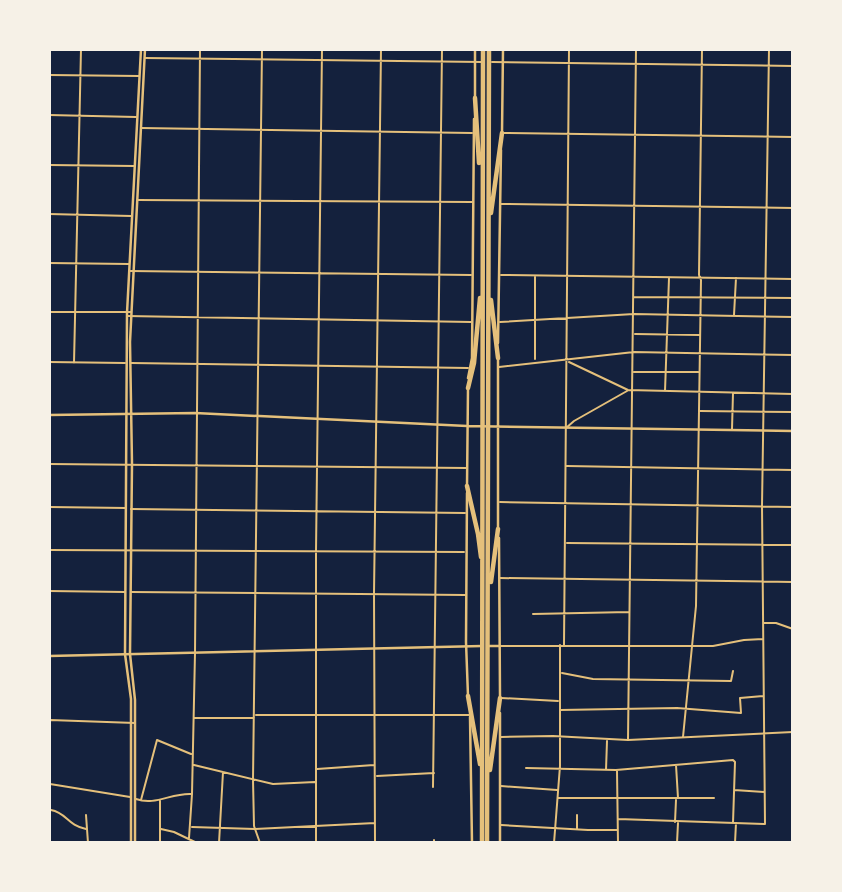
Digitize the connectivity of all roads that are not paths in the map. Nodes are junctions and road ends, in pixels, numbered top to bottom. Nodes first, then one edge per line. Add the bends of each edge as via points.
1 (81, 49) edge
2 (143, 49) edge
3 (200, 49) edge
4 (262, 49) edge
5 (322, 49) edge
6 (381, 49) edge
7 (442, 49) edge
8 (475, 49) edge
9 (503, 49) edge
10 (569, 49) edge
11 (636, 49) edge
12 (702, 49) edge
13 (769, 49) edge
14 (486, 52) edge
15 (142, 58) junction
16 (200, 58) junction
17 (262, 60) junction
18 (322, 60) junction
19 (381, 60) junction
20 (442, 62) junction
21 (474, 62) junction
22 (503, 62) junction
23 (569, 62) junction
24 (636, 64) junction
25 (701, 65) junction
26 (768, 66) junction
27 (793, 66) edge
28 (486, 70) junction
29 (49, 75) edge
30 (80, 75) junction
31 (141, 76) junction
32 (475, 98) junction
33 (49, 116) edge
34 (79, 116) junction
35 (139, 118) junction
36 (139, 128) junction
37 (199, 129) junction
38 (261, 129) junction
39 (320, 131) junction
40 (380, 132) junction
41 (441, 132) junction
42 (474, 133) junction
43 (502, 133) junction
44 (569, 134) junction
45 (635, 135) junction
46 (701, 136) junction
47 (767, 137) junction
48 (793, 137) edge
49 (49, 165) edge
50 (78, 165) junction
51 (136, 166) junction
52 (134, 200) junction
53 (482, 200) junction
54 (198, 201) junction
55 (260, 201) junction
56 (320, 202) junction
57 (379, 202) junction
58 (439, 202) junction
59 (473, 202) junction
60 (501, 204) junction
61 (568, 205) junction
62 (634, 206) junction
63 (700, 207) junction
64 (766, 207) junction
65 (793, 208) edge
66 (49, 214) edge
67 (76, 215) junction
68 (133, 216) junction
69 (488, 227) junction
70 (49, 263) edge
71 (75, 264) junction
72 (131, 265) junction
73 (131, 271) junction
74 (197, 272) junction
75 (259, 273) junction
76 (319, 273) junction
77 (379, 274) junction
78 (438, 274) junction
79 (472, 275) junction
80 (500, 275) junction
81 (535, 276) junction
82 (567, 276) junction
83 (633, 276) junction
84 (669, 277) junction
85 (700, 278) junction
86 (736, 278) junction
87 (766, 279) junction
88 (793, 279) edge
89 (482, 280) junction
90 (489, 280) junction
91 (668, 296) junction
92 (634, 297) junction
93 (701, 297) junction
94 (735, 297) junction
95 (767, 298) junction
96 (793, 298) edge
97 (49, 312) edge
98 (75, 313) junction
99 (129, 314) junction
100 (634, 314) junction
101 (668, 314) junction
102 (701, 315) junction
103 (734, 316) junction
104 (197, 317) junction
105 (258, 317) junction
106 (766, 317) junction
107 (793, 317) edge
108 (318, 319) junction
109 (567, 319) junction
110 (378, 320) junction
111 (438, 320) junction
112 (535, 320) junction
113 (472, 322) junction
114 (498, 322) junction
115 (634, 334) junction
116 (667, 334) junction
117 (700, 335) junction
118 (634, 352) junction
119 (667, 353) junction
120 (700, 354) junction
121 (766, 355) junction
122 (793, 355) edge
123 (498, 358) junction
124 (535, 359) dead end
125 (567, 361) junction
126 (49, 362) edge
127 (74, 363) junction
128 (129, 363) junction
129 (196, 363) junction
130 (257, 364) junction
131 (318, 365) junction
132 (377, 366) junction
133 (437, 367) junction
134 (498, 367) junction
135 (470, 368) junction
136 (49, 369) edge
137 (633, 372) junction
138 (666, 372) junction
139 (699, 373) junction
140 (468, 388) junction
141 (628, 390) junction
142 (632, 390) junction
143 (665, 391) junction
144 (699, 392) junction
145 (733, 393) junction
146 (765, 393) junction
147 (793, 394) edge
148 (699, 411) junction
149 (732, 411) junction
150 (765, 412) junction
151 (793, 412) edge
152 (195, 413) junction
153 (129, 414) junction
154 (49, 415) edge
155 (257, 416) junction
156 (317, 419) junction
157 (487, 419) junction
158 (376, 423) junction
159 (438, 425) junction
160 (467, 426) junction
161 (498, 426) junction
162 (566, 428) junction
163 (632, 428) junction
164 (699, 430) junction
165 (732, 430) junction
166 (765, 431) junction
167 (793, 431) edge
168 (49, 435) edge
169 (486, 438) junction
170 (49, 464) edge
171 (130, 464) junction
172 (195, 465) junction
173 (256, 465) junction
174 (317, 466) junction
175 (566, 466) junction
176 (632, 467) junction
177 (377, 468) junction
178 (437, 468) junction
179 (467, 468) junction
180 (698, 468) junction
181 (763, 469) junction
182 (793, 470) edge
183 (467, 486) junction
184 (498, 501) junction
185 (565, 504) junction
186 (631, 504) junction
187 (697, 506) junction
188 (762, 506) junction
189 (793, 507) edge
190 (49, 508) edge
191 (129, 509) junction
192 (195, 509) junction
193 (255, 510) junction
194 (317, 510) junction
195 (376, 511) junction
196 (436, 512) junction
197 (466, 513) junction
198 (498, 529) junction
199 (564, 542) junction
200 (630, 543) junction
201 (697, 544) junction
202 (762, 545) junction
203 (793, 545) edge
204 (49, 550) edge
205 (128, 550) junction
206 (195, 550) junction
207 (255, 551) junction
208 (316, 551) junction
209 (375, 552) junction
210 (436, 552) junction
211 (466, 552) junction
212 (499, 578) junction
213 (564, 579) junction
214 (630, 580) junction
215 (696, 581) junction
216 (762, 582) junction
217 (793, 582) edge
218 (483, 585) junction
219 (49, 591) edge
220 (128, 592) junction
221 (195, 592) junction
222 (254, 593) junction
223 (316, 594) junction
224 (374, 594) junction
225 (436, 594) junction
226 (466, 595) junction
227 (486, 611) junction
228 (630, 612) junction
229 (564, 613) junction
230 (533, 614) dead end
231 (764, 622) junction
232 (793, 629) edge
233 (763, 639) junction
234 (562, 645) junction
235 (466, 646) junction
236 (500, 646) junction
237 (629, 646) junction
238 (692, 646) junction
239 (436, 648) junction
240 (375, 649) junction
241 (317, 651) junction
242 (254, 652) junction
243 (195, 653) junction
244 (128, 654) junction
245 (49, 657) edge
246 (733, 671) dead end
247 (561, 673) junction
248 (628, 679) junction
249 (689, 681) junction
250 (485, 683) junction
251 (468, 696) junction
252 (765, 696) junction
253 (500, 698) junction
254 (560, 701) junction
255 (628, 708) junction
256 (687, 709) junction
257 (560, 710) junction
258 (375, 715) junction
259 (435, 715) junction
260 (470, 715) junction
261 (255, 716) junction
262 (317, 716) junction
263 (194, 718) junction
264 (49, 720) edge
265 (133, 722) junction
266 (793, 732) edge
267 (765, 733) junction
268 (500, 737) junction
269 (560, 737) junction
270 (683, 737) junction
271 (607, 740) junction
272 (628, 740) junction
273 (193, 755) junction
274 (193, 764) junction
275 (375, 765) junction
276 (676, 765) junction
277 (526, 768) dead end
278 (317, 769) junction
279 (560, 769) junction
280 (606, 770) junction
281 (617, 770) junction
282 (223, 772) junction
283 (435, 773) junction
284 (375, 776) junction
285 (253, 780) junction
286 (316, 782) junction
287 (49, 784) edge
288 (500, 786) junction
289 (433, 787) dead end
290 (558, 790) junction
291 (733, 790) junction
292 (482, 792) junction
293 (765, 792) junction
294 (192, 794) junction
295 (133, 798) junction
296 (557, 798) junction
297 (714, 798) dead end
298 (677, 799) junction
299 (160, 800) junction
300 (618, 800) junction
301 (141, 801) junction
302 (487, 806) junction
303 (50, 810) edge
304 (86, 815) dead end
305 (577, 816) dead end
306 (49, 817) edge
307 (618, 819) junction
308 (677, 822) junction
309 (375, 823) junction
310 (734, 823) junction
311 (500, 824) junction
312 (191, 826) junction
313 (316, 827) junction
314 (554, 828) junction
315 (86, 829) junction
316 (160, 829) junction
317 (219, 829) junction
318 (255, 829) junction
319 (577, 829) junction
320 (617, 830) junction
321 (189, 838) junction
322 (88, 843) edge
323 (133, 843) edge
324 (160, 843) edge
325 (197, 843) edge
326 (219, 843) edge
327 (260, 843) edge
328 (316, 843) edge
329 (375, 843) edge
330 (472, 843) edge
331 (486, 843) edge
332 (500, 843) edge
333 (554, 843) edge
334 (618, 843) edge
335 (677, 843) edge
336 (736, 843) edge

1 - 30 street
2 - 15 street
3 - 16 street
4 - 17 street
5 - 18 street
6 - 19 street
7 - 20 street
8 - 21 street
9 - 22 street
10 - 23 street
11 - 24 street
12 - 25 street
13 - 26 street
14 - 28 highway
15 - 16 street
15 - 31 street
16 - 17 street
16 - 37 street
17 - 18 street
17 - 38 street
18 - 19 street
18 - 39 street
19 - 20 street
19 - 40 street
20 - 21 street
20 - 41 street
21 - 22 street
21 - 32 street
22 - 23 street
22 - 43 street
23 - 24 street
23 - 44 street
24 - 25 street
24 - 45 street
25 - 26 street
25 - 46 street
26 - 27 street
26 - 47 street
28 - 53 highway
28 - 69 highway
29 - 30 street
30 - 31 street
30 - 34 street
31 - 35 street
32 - 42 street
32 - 53 highway
33 - 34 street
34 - 35 street
34 - 50 street
35 - 36 street
36 - 37 street
36 - 51 street
37 - 38 street
37 - 54 street
38 - 39 street
38 - 55 street
39 - 40 street
39 - 56 street
40 - 41 street
40 - 57 street
41 - 42 street
41 - 58 street
42 - 59 street
43 - 44 street
43 - 60 street
43 - 69 highway
44 - 45 street
44 - 61 street
45 - 46 street
45 - 62 street
46 - 47 street
46 - 63 street
47 - 48 street
47 - 64 street
49 - 50 street
50 - 51 street
50 - 67 street
51 - 52 street
52 - 54 street
52 - 68 street
53 - 89 highway
54 - 55 street
54 - 74 street
55 - 56 street
55 - 75 street
56 - 57 street
56 - 76 street
57 - 58 street
57 - 77 street
58 - 59 street
58 - 78 street
59 - 79 street
60 - 61 street
60 - 80 street
61 - 62 street
61 - 82 street
62 - 63 street
62 - 83 street
63 - 64 street
63 - 85 street
64 - 65 street
64 - 87 street
66 - 67 street
67 - 68 street
67 - 71 street
68 - 72 street
69 - 90 highway
70 - 71 street
71 - 72 street
71 - 98 street
72 - 73 street
73 - 74 street
73 - 99 street
74 - 75 street
74 - 104 street
75 - 76 street
75 - 105 street
76 - 77 street
76 - 108 street
77 - 78 street
77 - 110 street
78 - 79 street
78 - 111 street
79 - 113 street
80 - 81 street
80 - 114 street
81 - 82 street
81 - 112 street
82 - 83 street
82 - 109 street
83 - 84 street
83 - 92 street
84 - 85 street
84 - 91 street
85 - 86 street
85 - 93 street
86 - 87 street
86 - 94 street
87 - 88 street
87 - 95 street
89 - 140 highway
89 - 157 highway
90 - 123 highway
90 - 157 highway
91 - 92 street
91 - 93 street
91 - 101 street
92 - 100 street
93 - 94 street
93 - 102 street
94 - 95 street
94 - 103 street
95 - 96 street
95 - 106 street
97 - 98 street
98 - 99 street
98 - 127 street
99 - 104 street
99 - 128 street
100 - 101 street
100 - 109 street
100 - 115 street
101 - 102 street
101 - 116 street
102 - 103 street
102 - 117 street
103 - 106 street
104 - 105 street
104 - 129 street
105 - 108 street
105 - 130 street
106 - 107 street
106 - 121 street
108 - 110 street
108 - 131 street
109 - 112 street
109 - 125 street
110 - 111 street
110 - 132 street
111 - 113 street
111 - 133 street
112 - 114 street
112 - 124 street
113 - 135 street
114 - 123 street
115 - 116 street
115 - 118 street
116 - 117 street
116 - 119 street
117 - 120 street
118 - 119 street
118 - 125 street
118 - 137 street
119 - 120 street
119 - 138 street
120 - 121 street
120 - 139 street
121 - 122 street
121 - 146 street
123 - 134 street
125 - 134 street
125 - 141 street
125 - 162 street
126 - 127 street
127 - 128 street
128 - 129 street
128 - 153 street
129 - 130 street
129 - 152 street
130 - 131 street
130 - 155 street
131 - 132 street
131 - 156 street
132 - 133 street
132 - 158 street
133 - 135 street
133 - 159 street
134 - 161 street
135 - 140 street
136 - 154 street
137 - 138 street
137 - 142 street
138 - 139 street
138 - 143 street
139 - 144 street
140 - 160 street
141 - 142 street
141 - 162 street
142 - 143 street
142 - 163 street
143 - 144 street
144 - 145 street
144 - 148 street
145 - 146 street
145 - 149 street
146 - 147 street
146 - 150 street
148 - 149 street
148 - 164 street
149 - 150 street
149 - 165 street
150 - 151 street
150 - 166 street
152 - 153 street
152 - 155 street
152 - 172 street
153 - 154 street
153 - 171 street
154 - 168 street
155 - 156 street
155 - 173 street
156 - 158 street
156 - 174 street
157 - 169 highway
158 - 159 street
158 - 177 street
159 - 160 street
159 - 178 street
160 - 161 street
160 - 179 street
161 - 162 street
161 - 184 street
162 - 163 street
162 - 175 street
163 - 164 street
163 - 176 street
164 - 165 street
164 - 180 street
165 - 166 street
166 - 167 street
166 - 181 street
169 - 218 highway
169 - 227 highway
170 - 171 street
171 - 172 street
171 - 191 street
172 - 173 street
172 - 192 street
173 - 174 street
173 - 193 street
174 - 177 street
174 - 194 street
175 - 176 street
175 - 185 street
176 - 180 street
176 - 186 street
177 - 178 street
177 - 195 street
178 - 179 street
178 - 196 street
179 - 183 street
180 - 181 street
180 - 187 street
181 - 182 street
181 - 188 street
183 - 197 street
183 - 218 highway
184 - 185 street
184 - 198 street
185 - 186 street
185 - 199 street
186 - 187 street
186 - 200 street
187 - 188 street
187 - 201 street
188 - 189 street
188 - 202 street
190 - 191 street
191 - 192 street
191 - 205 street
192 - 193 street
192 - 206 street
193 - 194 street
193 - 207 street
194 - 195 street
194 - 208 street
195 - 196 street
195 - 209 street
196 - 197 street
196 - 210 street
197 - 211 street
198 - 212 street
198 - 227 highway
199 - 200 street
199 - 213 street
200 - 201 street
200 - 214 street
201 - 202 street
201 - 215 street
202 - 203 street
202 - 216 street
204 - 205 street
205 - 206 street
205 - 220 street
206 - 207 street
206 - 221 street
207 - 208 street
207 - 222 street
208 - 209 street
208 - 223 street
209 - 210 street
209 - 224 street
210 - 211 street
210 - 225 street
211 - 226 street
212 - 213 street
212 - 236 street
213 - 214 street
213 - 229 street
214 - 215 street
214 - 228 street
215 - 216 street
215 - 238 street
216 - 217 street
216 - 231 street
218 - 227 highway
219 - 220 street
220 - 221 street
220 - 244 street
221 - 222 street
221 - 243 street
222 - 223 street
222 - 242 street
223 - 224 street
223 - 241 street
224 - 225 street
224 - 240 street
225 - 226 street
225 - 239 street
226 - 235 street
227 - 250 highway
228 - 229 street
228 - 237 street
229 - 230 street
229 - 234 street
231 - 232 street
231 - 233 street
233 - 238 street
233 - 252 street
234 - 236 street
234 - 237 street
234 - 247 street
235 - 236 street
235 - 239 street
235 - 251 street
236 - 253 street
237 - 238 street
237 - 248 street
238 - 249 street
239 - 240 street
239 - 259 street
240 - 241 street
240 - 258 street
241 - 242 street
241 - 262 street
242 - 243 street
242 - 261 street
243 - 244 street
243 - 263 street
244 - 245 street
244 - 265 street
245 - 264 street
246 - 249 street via 731,681
247 - 248 street
247 - 254 street
248 - 249 street
248 - 255 street
249 - 256 street
250 - 292 highway
250 - 302 highway
251 - 260 street
251 - 292 highway
252 - 256 street via 740,698 741,713
252 - 267 street
253 - 254 street
253 - 268 street
253 - 302 highway
254 - 257 street
255 - 256 street
255 - 257 street
255 - 272 street
256 - 270 street
257 - 269 street
258 - 259 street
258 - 262 street
258 - 275 street
259 - 260 street
259 - 283 street
260 - 330 street
261 - 262 street
261 - 263 street
261 - 285 street
262 - 278 street
263 - 273 street
264 - 265 street
264 - 287 street
265 - 295 street
266 - 267 street
267 - 270 street
267 - 293 street
268 - 269 street
268 - 288 street
269 - 271 street
269 - 279 street
270 - 272 street
271 - 272 street
271 - 280 street
273 - 274 street
273 - 301 street via 157,740
274 - 282 street
274 - 294 street
275 - 278 street
275 - 284 street
276 - 281 street
276 - 291 street via 733,760
276 - 298 street
277 - 279 street
278 - 286 street
279 - 280 street
279 - 290 street
280 - 281 street
281 - 300 street
282 - 285 street
282 - 317 street
283 - 284 street
283 - 289 street
284 - 309 street
285 - 286 street via 276,785
285 - 318 street
286 - 313 street
287 - 295 street
287 - 303 street
288 - 290 street
288 - 311 street
290 - 296 street
291 - 293 street
291 - 310 street
292 - 331 highway
293 - 310 street via 765,824
294 - 299 street
294 - 312 street
295 - 301 street
295 - 323 street
296 - 300 street
296 - 314 street
297 - 298 street
298 - 300 street
298 - 308 street
299 - 301 street
299 - 316 street
300 - 307 street
302 - 331 highway
303 - 306 street
303 - 315 street
304 - 315 street
305 - 319 street
307 - 308 street
307 - 320 street
308 - 310 street
308 - 335 street
309 - 313 street
309 - 329 street
310 - 336 street
311 - 314 street
311 - 332 street
312 - 317 street
312 - 321 street
313 - 318 street
313 - 328 street
314 - 319 street
314 - 333 street
315 - 322 street
316 - 321 street
316 - 324 street
317 - 318 street
317 - 326 street
318 - 327 street
319 - 320 street
320 - 334 street
321 - 325 street

